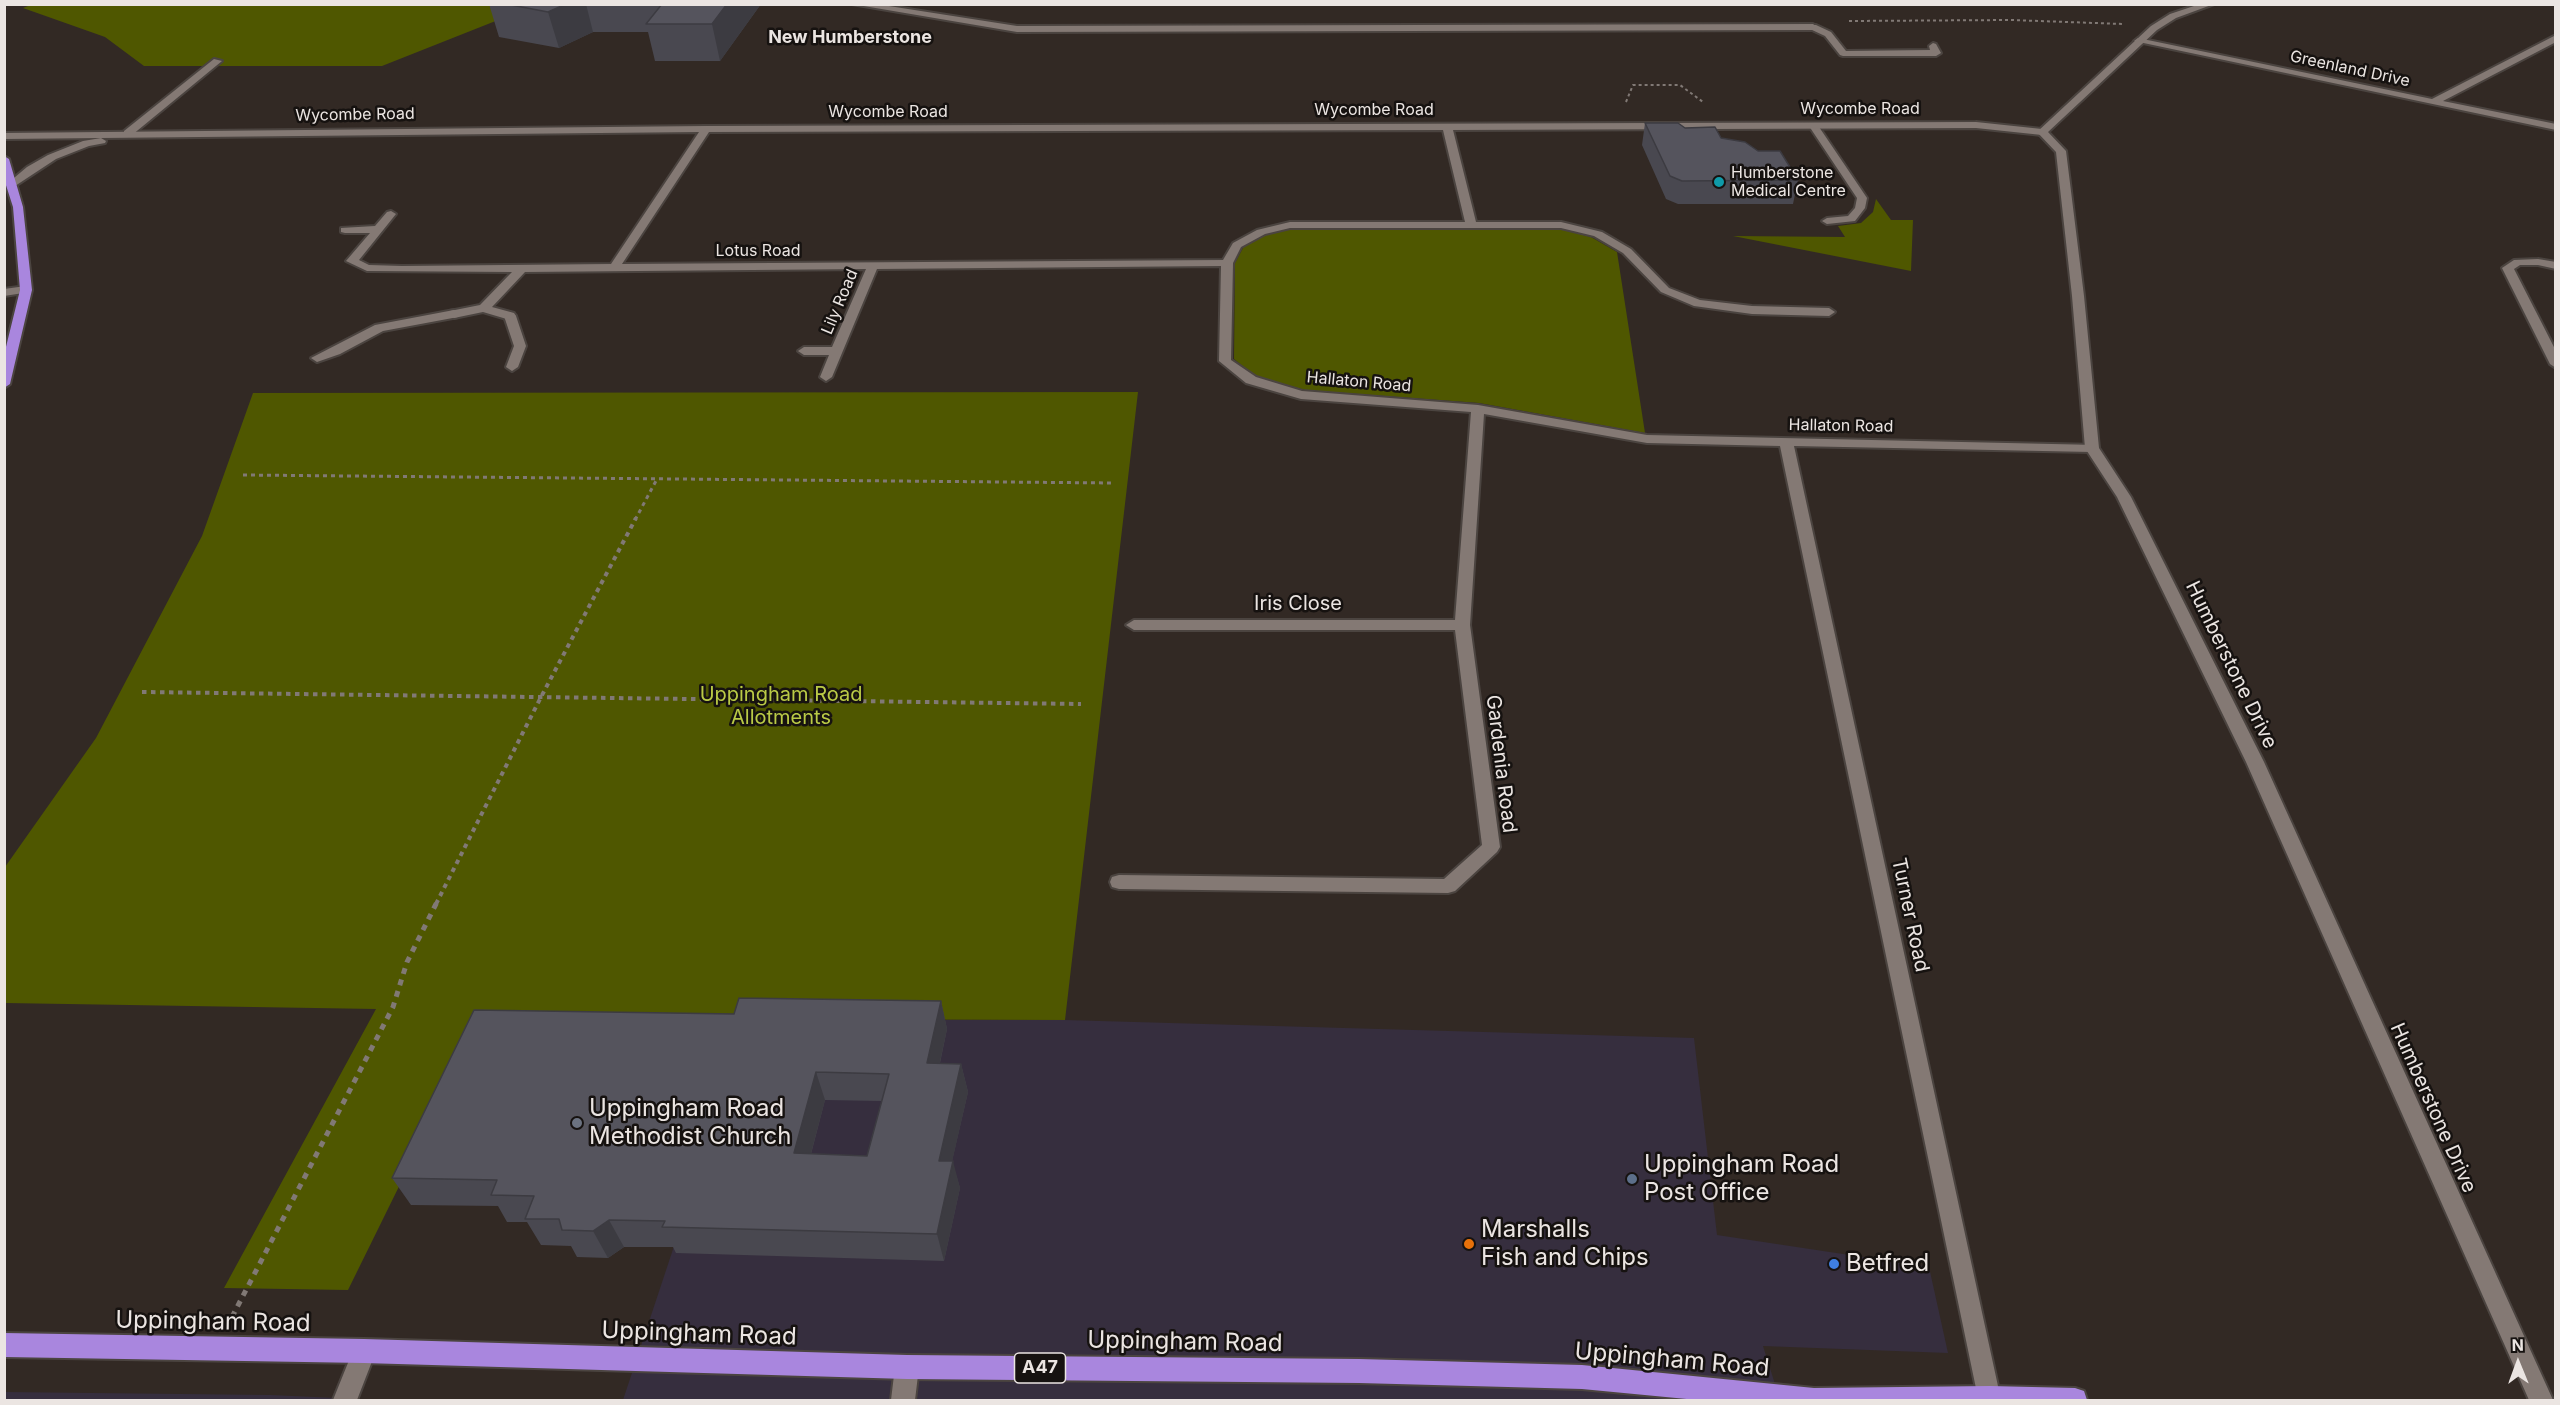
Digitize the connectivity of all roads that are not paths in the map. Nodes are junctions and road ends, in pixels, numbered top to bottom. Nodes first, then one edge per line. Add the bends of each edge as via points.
1 (2210, 4) edge
2 (857, 5) edge
3 (2556, 38) edge
4 (2138, 41) junction
5 (1933, 46) dead end
6 (217, 61) dead end
7 (2433, 102) junction
8 (1814, 126) junction
9 (1447, 127) junction
10 (2556, 127) edge
11 (706, 129) junction
12 (2042, 132) junction
13 (128, 133) junction
14 (149, 134) junction
15 (4, 136) edge
16 (4, 159) edge
17 (12, 184) junction
18 (392, 214) dead end
19 (1827, 222) dead end
20 (1471, 225) junction
21 (378, 229) junction
22 (345, 230) dead end
23 (1227, 262) junction
24 (873, 266) junction
25 (2556, 266) edge
26 (522, 268) junction
27 (614, 268) junction
28 (26, 290) junction
29 (4, 293) edge
30 (484, 308) junction
31 (1829, 312) dead end
32 (804, 351) dead end
33 (837, 351) junction
34 (318, 358) dead end
35 (2556, 364) edge
36 (512, 367) dead end
37 (826, 376) dead end
38 (4, 384) edge
39 (1478, 409) junction
40 (1786, 442) junction
41 (2092, 448) junction
42 (1462, 625) junction
43 (1134, 626) dead end
44 (1119, 882) dead end
45 (4, 1345) edge
46 (364, 1352) junction
47 (907, 1367) junction
48 (1990, 1398) junction
49 (1814, 1400) edge
50 (345, 1401) edge
51 (903, 1401) edge
52 (2075, 1401) edge
53 (2541, 1401) edge

1 - 4 street via 2173,16
2 - 5 street via 1017,29 1780,23 1813,27 1828,34 1843,53 1849,54 1936,53
3 - 7 street
4 - 7 street, Greenland Drive
4 - 12 street
6 - 13 street
7 - 10 street, Greenland Drive
8 - 9 street, Wycombe Road
8 - 12 street, Wycombe Road via 1976,125
8 - 19 street via 1862,198 1851,219
9 - 11 street, Wycombe Road
9 - 20 street
11 - 14 street, Wycombe Road
11 - 27 street
12 - 41 street, Humberstone Drive via 2061,151
13 - 14 street, Wycombe Road
13 - 15 street, Wycombe Road
14 - 17 street via 87,143 52,157
16 - 17 highway
17 - 28 highway
18 - 21 street, Lotus Road
20 - 23 street via 1290,225 1261,232 1237,245
20 - 31 street via 1561,225 1598,234 1626,251 1665,290 1698,303 1752,310
21 - 22 street
21 - 26 street, Lotus Road via 351,261 368,268
23 - 24 street, Lotus Road
23 - 39 street, Hallaton Road via 1225,361 1251,380 1301,395
24 - 27 street, Lotus Road
24 - 33 street, Lily Road
25 - 35 street via 2518,262 2508,268
26 - 27 street, Lotus Road
26 - 30 street
28 - 29 street
28 - 38 highway
30 - 34 street via 379,328
30 - 36 street via 510,316 520,346
32 - 33 street, Lily Road
33 - 37 street, Lily Road
39 - 40 street, Hallaton Road via 1647,439
39 - 42 street, Gardenia Road
40 - 41 street, Hallaton Road
40 - 48 street, Turner Road
41 - 53 street, Humberstone Drive via 2124,497 2256,762
42 - 43 street, Iris Close
42 - 44 street, Gardenia Road via 1491,847 1448,886
45 - 46 highway, Uppingham Road / A47
46 - 47 highway, Uppingham Road / A47
46 - 50 street
47 - 49 highway, Uppingham Road / A47 via 1582,1377
47 - 51 street
48 - 49 highway, Uppingham Road / A47
48 - 52 highway, Uppingham Road / A47

